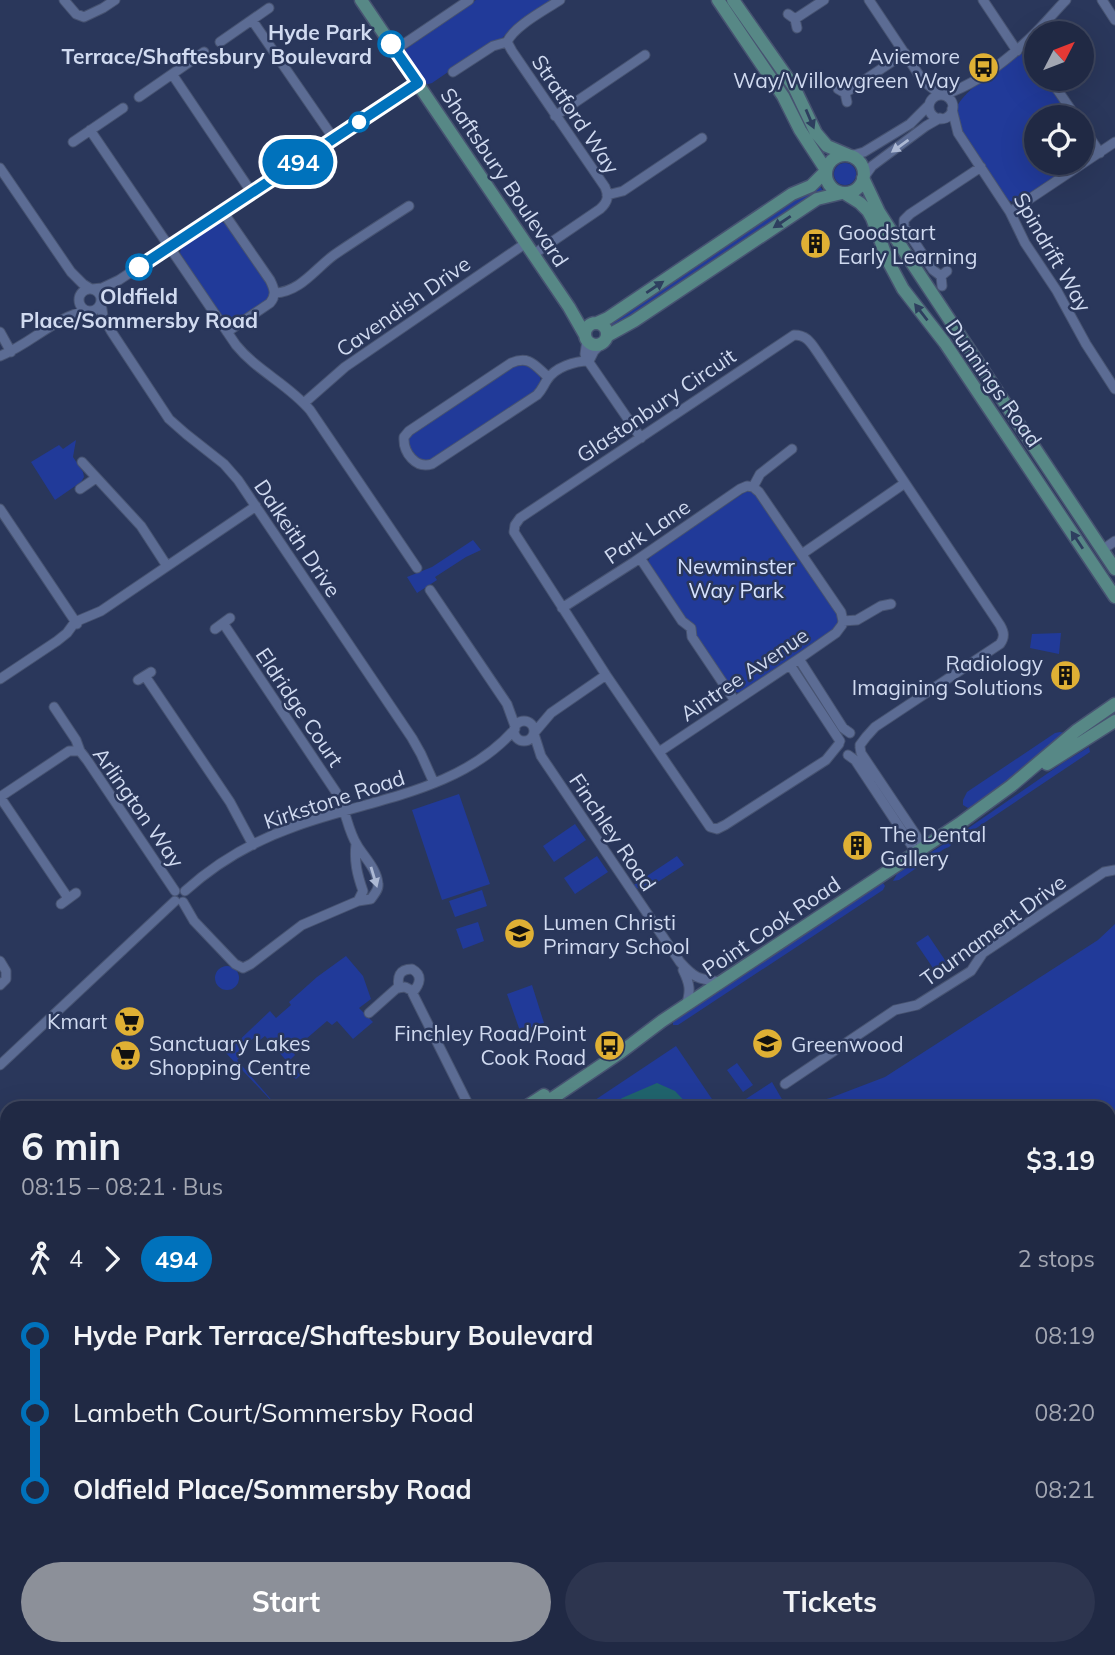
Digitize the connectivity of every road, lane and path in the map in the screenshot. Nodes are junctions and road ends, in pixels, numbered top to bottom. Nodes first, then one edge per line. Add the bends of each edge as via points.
1 (64, 0) edge
2 (115, 0) edge
3 (361, 0) edge
4 (469, 0) edge
5 (560, 0) edge
6 (718, 0) edge
7 (733, 0) edge
8 (824, 0) edge
9 (869, 0) edge
10 (983, 0) edge
11 (1066, 0) edge
12 (1102, 0) edge
13 (269, 8) dead end
14 (1115, 19) edge
15 (253, 20) junction
16 (794, 20) dead end
17 (220, 42) dead end
18 (508, 42) junction
19 (1020, 48) junction
20 (395, 50) junction
21 (1024, 50) edge
22 (204, 52) dead end
23 (905, 54) junction
24 (645, 55) dead end
25 (453, 72) dead end
26 (172, 75) junction
27 (923, 81) junction
28 (418, 83) junction
29 (971, 83) junction
30 (843, 95) dead end
31 (942, 95) junction
32 (139, 97) dead end
33 (930, 104) junction
34 (123, 108) dead end
35 (952, 109) junction
36 (555, 116) junction
37 (941, 118) junction
38 (90, 130) junction
39 (958, 133) junction
40 (702, 138) dead end
41 (334, 139) junction
42 (73, 142) dead end
43 (1115, 142) edge
44 (1094, 144) edge
45 (1100, 153) junction
46 (849, 155) junction
47 (981, 167) junction
48 (0, 168) edge
49 (826, 171) junction
50 (863, 178) junction
51 (252, 193) junction
52 (843, 193) junction
53 (607, 195) junction
54 (409, 206) dead end
55 (223, 212) junction
56 (1010, 212) junction
57 (169, 247) junction
58 (530, 248) junction
59 (71, 272) junction
60 (943, 278) dead end
61 (119, 280) junction
62 (92, 289) junction
63 (275, 293) junction
64 (79, 297) junction
65 (101, 302) junction
66 (88, 311) junction
67 (60, 320) junction
68 (0, 331) edge
69 (111, 331) junction
70 (590, 331) junction
71 (227, 332) junction
72 (604, 340) junction
73 (11, 352) junction
74 (0, 356) edge
75 (589, 361) junction
76 (548, 377) junction
77 (1115, 389) edge
78 (304, 403) junction
79 (641, 438) junction
80 (792, 449) dead end
81 (82, 462) dead end
82 (96, 478) junction
83 (905, 483) junction
84 (752, 487) junction
85 (80, 489) dead end
86 (256, 506) junction
87 (0, 509) edge
88 (1115, 541) edge
89 (1102, 550) junction
90 (802, 554) junction
91 (640, 558) junction
92 (167, 566) junction
93 (417, 568) dead end
94 (1115, 569) edge
95 (430, 590) dead end
96 (1115, 597) edge
97 (891, 604) dead end
98 (562, 608) junction
99 (843, 621) junction
100 (223, 623) dead end
101 (77, 624) junction
102 (795, 662) junction
103 (145, 676) dead end
104 (606, 676) junction
105 (0, 679) edge
106 (735, 701) junction
107 (821, 703) junction
108 (507, 704) junction
109 (1115, 704) edge
110 (54, 707) dead end
111 (551, 713) junction
112 (526, 721) junction
113 (1115, 721) edge
114 (875, 727) junction
115 (515, 728) junction
116 (1076, 732) junction
117 (534, 733) junction
118 (851, 734) junction
119 (1092, 736) junction
120 (523, 741) junction
121 (839, 742) junction
122 (499, 746) junction
123 (860, 746) junction
124 (80, 751) junction
125 (659, 752) junction
126 (848, 755) junction
127 (541, 756) junction
128 (826, 760) junction
129 (435, 783) junction
130 (1011, 786) junction
131 (0, 797) edge
132 (344, 811) junction
133 (356, 844) junction
134 (253, 845) junction
135 (920, 850) junction
136 (1115, 870) edge
137 (367, 894) junction
138 (179, 896) junction
139 (68, 898) dead end
140 (0, 961) edge
141 (680, 962) junction
142 (721, 982) junction
143 (0, 985) edge
144 (399, 988) junction
145 (413, 992) junction
146 (686, 1006) junction
147 (369, 1013) dead end
148 (0, 1065) edge
149 (785, 1084) dead end
150 (467, 1101) edge
151 (544, 1101) edge

1 - 2 street via 79,21 92,18
3 - 20 main road, Shaftsbury Boulevard
4 - 20 street
5 - 18 street via 516,30
6 - 49 main road via 783,96
7 -> 46 main road via 794,87 816,133 827,146
8 - 16 street
9 - 23 street
10 - 19 street
11 - 19 street
12 - 14 street
13 - 15 street
15 - 17 street
15 - 41 street
18 - 25 street via 493,46
18 - 36 street, Stratford Way
19 - 21 street
19 - 29 street
20 - 28 main road, Shaftsbury Boulevard
22 - 26 street
23 - 27 street
23 - 30 street
24 - 36 street
26 - 32 street
26 - 51 street
27 - 31 street
27 - 33 street
28 - 41 street
28 - 58 main road, Shaftsbury Boulevard
29 - 31 street
29 - 35 street
31 - 33 street
31 - 35 street via 951,101
33 - 37 street via 931,113
33 - 46 street via 886,139
34 - 38 street
35 - 37 street
35 - 39 street, Spindrift Way
36 - 53 street, Stratford Way
37 - 39 street, Spindrift Way
37 -> 50 street via 872,166
38 - 42 street
38 - 57 street
39 - 47 street, Spindrift Way
40 - 53 street via 620,193
41 - 51 street
43 - 45 street
44 - 45 street
45 - 56 street
46 - 49 main road via 834,158
46 - 50 main road via 860,162
47 - 56 street, Spindrift Way
47 - 60 street via 905,220 904,227
48 - 59 street
49 - 52 main road via 830,185
70 -> 49 main road via 792,194 811,186
50 - 52 main road via 856,190
50 - 89 main road, Dunnings Road via 879,212
51 - 55 street
52 -> 72 main road via 817,199
96 -> 52 main road, Dunnings Road via 945,343 903,289 868,211
53 - 58 street, Stratford Way via 600,209
54 - 63 street via 296,286
55 - 57 street
55 - 63 street
56 - 77 street, Spindrift Way
57 - 61 street
57 - 71 street
58 - 70 main road, Shaftsbury Boulevard
58 - 78 street, Cavendish Drive via 345,367
59 - 62 street
59 - 64 street
61 - 62 street
61 - 65 street
62 - 64 street via 83,290
62 - 65 street
63 - 71 street via 267,306
64 - 66 street via 79,304
64 - 67 street
65 - 66 street
65 - 69 street, Dalkeith Drive
66 - 67 street
66 - 69 street, Dalkeith Drive
67 - 73 street
68 - 73 street
69 - 86 street, Dalkeith Drive via 169,418 225,464
70 - 72 main road via 592,345
70 - 72 main road via 605,328
70 - 75 street via 585,354
71 - 78 street via 248,358
72 - 75 street
73 - 74 street
75 - 76 street via 568,364
75 - 79 street
76 - 76 street via 537,395 432,464 418,464 405,448 409,431 511,363 531,361
78 - 93 street
79 - 83 street, Glastonbury Circuit via 791,336 799,335 811,343
79 - 98 street, Glastonbury Circuit via 515,524 516,538
80 - 84 street via 761,473
81 - 82 street
82 - 85 street
82 - 92 street via 141,526
83 - 90 street
83 - 114 street, Glastonbury Circuit via 1004,636 997,646
84 - 90 street
84 - 91 street, Park Lane via 740,489
86 - 92 street
86 - 129 street, Dalkeith Drive via 416,746
87 - 101 street
88 - 89 street
89 - 94 main road, Dunnings Road
90 - 99 street
91 - 98 street, Park Lane
91 - 106 street via 691,628 692,637
92 - 101 street
95 - 108 street
97 - 99 street via 857,620
98 - 104 street, Glastonbury Circuit
99 - 102 street, Aintree Avenue via 836,633
100 - 132 street, Eldridge Court via 336,792
101 - 105 street
102 - 106 street, Aintree Avenue
102 - 107 street
103 - 134 street via 230,802
104 - 111 street
104 - 125 street, Glastonbury Circuit
106 - 125 street, Aintree Avenue
107 - 118 street
107 - 121 street
108 - 112 street
108 - 115 street
109 - 116 main road, Point Cook Road
110 - 124 street
111 - 112 street
111 - 117 street
112 - 115 street
112 - 117 street
113 - 119 main road, Point Cook Road
114 - 118 street, Glastonbury Circuit
114 - 123 street, Glastonbury Circuit
115 - 120 street
115 - 122 street, Kirkstone Road
116 - 119 main road
116 - 130 main road, Point Cook Road
117 - 120 street
117 - 127 street, Finchley Road
118 - 121 street
118 - 123 street via 858,737
119 - 130 main road, Point Cook Road
120 - 122 street, Kirkstone Road
120 - 127 street, Finchley Road
121 - 126 street
121 - 128 street, Glastonbury Circuit
122 - 129 street, Kirkstone Road
123 - 126 street
123 - 135 street
124 - 131 street, Arlington Way via 69,751
124 - 138 street, Arlington Way
125 - 128 street, Glastonbury Circuit via 706,824 717,829
126 - 128 street, Glastonbury Circuit
126 - 135 street
127 - 141 street, Finchley Road
129 - 132 street, Kirkstone Road
130 - 135 main road, Point Cook Road
131 - 139 street
132 - 133 street, Eldridge Court
132 - 134 street, Kirkstone Road
133 - 137 street via 356,872
133 -> 137 street via 378,884 377,891
134 - 138 street, Kirkstone Road
135 - 142 main road, Point Cook Road
136 - 149 street, Tournament Drive via 1104,872 983,953 971,971 917,1006 895,1010
137 - 138 street, Arlington Way via 371,899 302,925 243,968 194,921
138 - 148 street, Kirkstone Road
140 - 143 street via 6,979
141 - 142 street, Finchley Road via 701,979
141 - 146 street, Finchley Road via 690,986
142 - 146 main road, Point Cook Road
144 - 145 street
144 - 145 street via 399,975 412,969 420,980
144 - 147 street
145 - 150 street
146 - 151 main road, Point Cook Road

